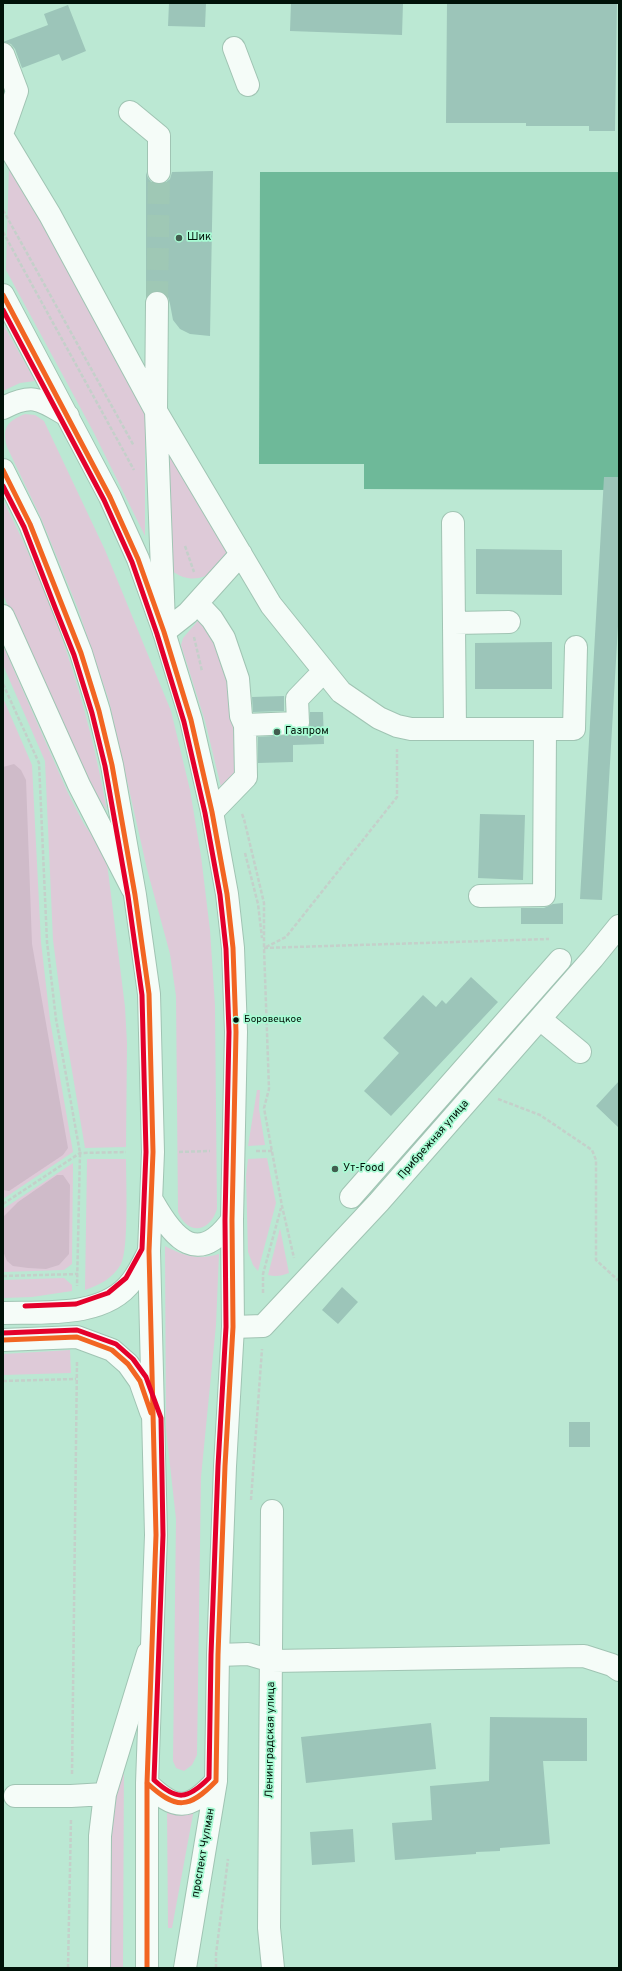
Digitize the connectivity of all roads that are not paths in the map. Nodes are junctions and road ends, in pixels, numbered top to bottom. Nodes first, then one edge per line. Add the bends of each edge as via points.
1 (234, 48) dead end
2 (3, 54) edge
3 (248, 85) dead end
4 (130, 112) dead end
5 (3, 131) edge
6 (3, 137) edge
7 (159, 172) tunnel mouth
8 (3, 295) edge
9 (157, 303) tunnel mouth
10 (3, 408) edge
11 (156, 411) junction
12 (68, 416) junction
13 (3, 470) edge
14 (453, 523) dead end
15 (242, 554) junction
16 (197, 603) junction
17 (3, 616) edge
18 (509, 622) dead end
19 (454, 623) junction
20 (164, 632) junction
21 (576, 647) dead end
22 (324, 671) junction
23 (244, 725) junction
24 (455, 728) junction
25 (546, 729) junction
26 (212, 812) junction
27 (135, 895) junction
28 (480, 896) dead end
29 (619, 926) edge
30 (560, 960) dead end
31 (540, 1019) junction
32 (580, 1052) dead end
33 (351, 1197) dead end
34 (152, 1202) junction
35 (232, 1220) junction
36 (149, 1252) junction
37 (3, 1313) edge
38 (233, 1328) junction
39 (3, 1340) edge
40 (154, 1420) junction
41 (272, 1511) dead end
42 (152, 1642) junction
43 (218, 1655) junction
44 (272, 1661) junction
45 (619, 1670) edge
46 (216, 1781) junction
47 (147, 1783) junction
48 (105, 1794) junction
49 (14, 1796) dead end
50 (98, 1968) edge
51 (147, 1968) edge
52 (184, 1968) edge
53 (273, 1968) edge

1 - 3 main road
2 - 5 main road via 17,91
4 - 7 main road via 159,136
6 - 11 main road via 50,215
8 - 12 main road, проспект Чулман
9 - 11 main road
10 - 12 main road via 17,401 33,398
11 - 15 main road
11 - 20 main road
12 - 20 main road, проспект Чулман via 110,497 138,559
13 - 27 main road via 30,524 81,653 112,765
14 - 19 main road
15 - 16 main road
15 - 22 main road via 271,605
16 - 20 main road
16 - 23 main road via 212,619 224,638 232,658 238,679
17 - 27 main road via 79,786
18 - 19 main road
19 - 24 main road
20 - 26 main road, проспект Чулман via 191,720
21 - 25 main road via 574,729
22 - 23 main road via 297,699 298,723
22 - 24 main road via 341,692 379,718 397,726 411,729
23 - 26 main road via 246,777
24 - 25 main road
25 - 28 main road via 544,894
26 - 35 main road, проспект Чулман via 227,894 233,948 236,1032
27 - 34 main road via 149,994
29 - 31 main road, Прибрежная улица
30 - 33 main road
31 - 32 main road
31 - 38 main road, Прибрежная улица via 379,1202 263,1326
34 - 35 main road via 174,1234 187,1243 201,1244 211,1241 222,1234
34 - 36 main road
35 - 38 main road, проспект Чулман
36 - 37 main road via 132,1282 112,1299 77,1301
36 - 40 main road
38 - 43 main road, проспект Чулман
39 - 40 main road via 112,1350 128,1364 140,1381
40 - 42 main road via 156,1535
41 - 44 main road, Ленинградская улица
42 - 47 main road
42 - 48 main road
43 - 44 main road via 248,1654
43 - 46 main road, проспект Чулман
44 - 45 main road via 584,1656 612,1665
44 - 53 main road, Ленинградская улица via 269,1928
46 - 47 main road via 204,1795 191,1802 177,1805 162,1798
46 - 52 main road, проспект Чулман
47 - 51 main road
48 - 49 main road
48 - 50 main road via 100,1836

